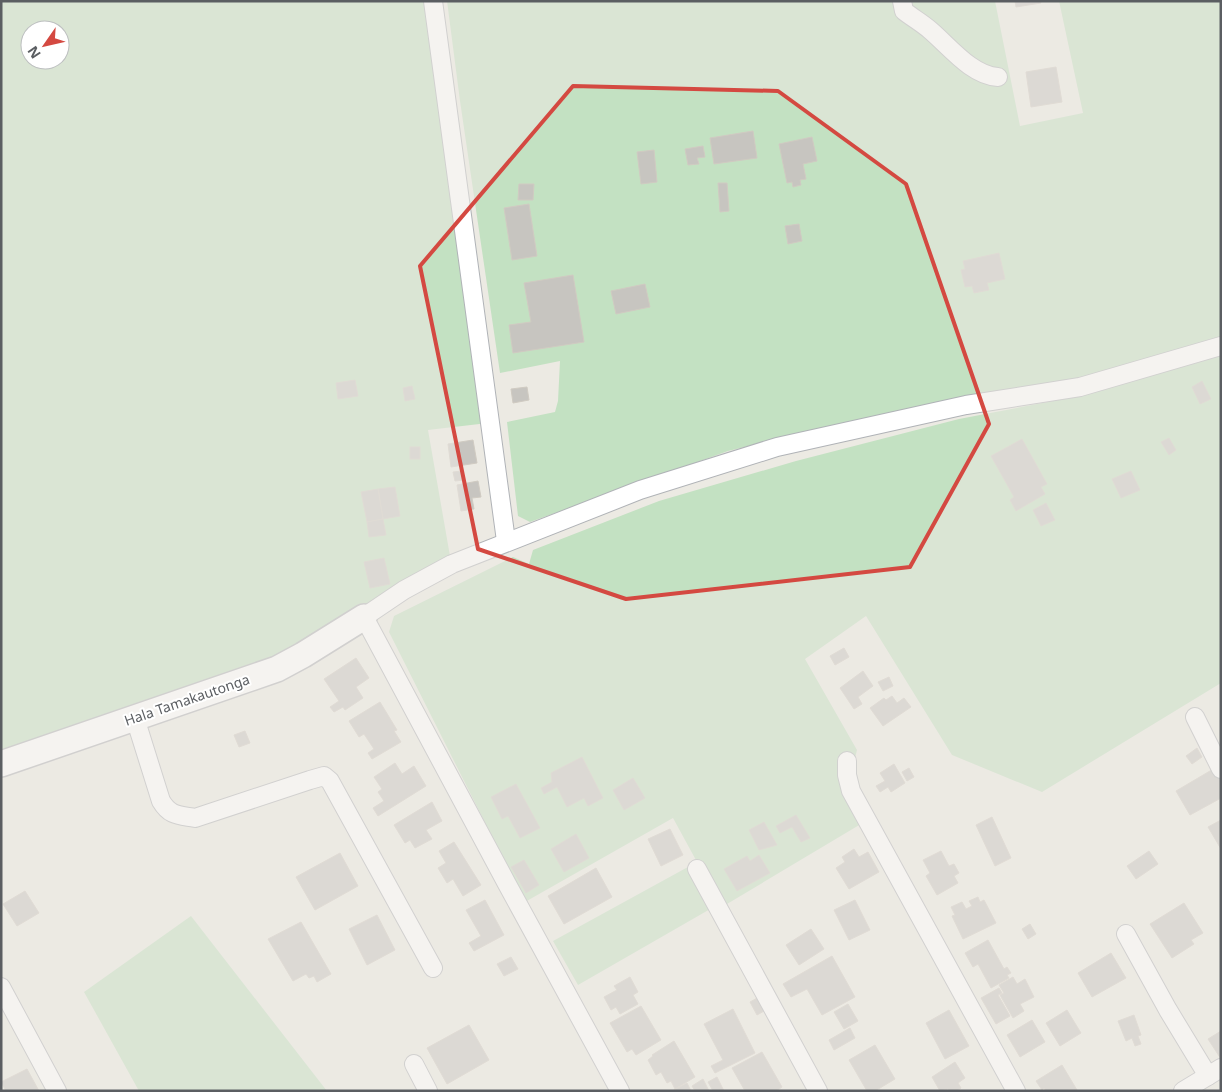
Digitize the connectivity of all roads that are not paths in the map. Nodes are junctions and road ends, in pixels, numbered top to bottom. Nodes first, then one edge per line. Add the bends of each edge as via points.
1 (433, 1) edge
2 (902, 1) edge
3 (998, 77) dead end
4 (1221, 346) edge
5 (506, 542) junction
6 (364, 617) junction
7 (1196, 717) dead end
8 (135, 718) junction
9 (847, 761) dead end
10 (1, 764) edge
11 (1221, 769) edge
12 (697, 869) dead end
13 (1126, 934) dead end
14 (433, 968) dead end
15 (1, 987) edge
16 (414, 1064) dead end
17 (1214, 1072) edge
18 (57, 1091) edge
19 (428, 1091) edge
20 (620, 1091) edge
21 (818, 1091) edge
22 (1016, 1091) edge
23 (1182, 1091) edge

1 - 5 street
2 - 3 street via 904,11 962,59 989,77
4 - 5 street via 1080,387 966,405 777,447 640,490
5 - 6 street via 452,564
6 - 8 street, Hala Tamakautonga via 277,669
6 - 20 street
7 - 11 street
8 - 10 street, Hala Tamakautonga
8 - 14 street via 161,801 167,811 177,815 195,818 324,776 330,781
9 - 22 street via 851,791
12 - 21 street
13 - 17 street via 1168,1010
15 - 18 street
16 - 19 street
17 - 23 street

